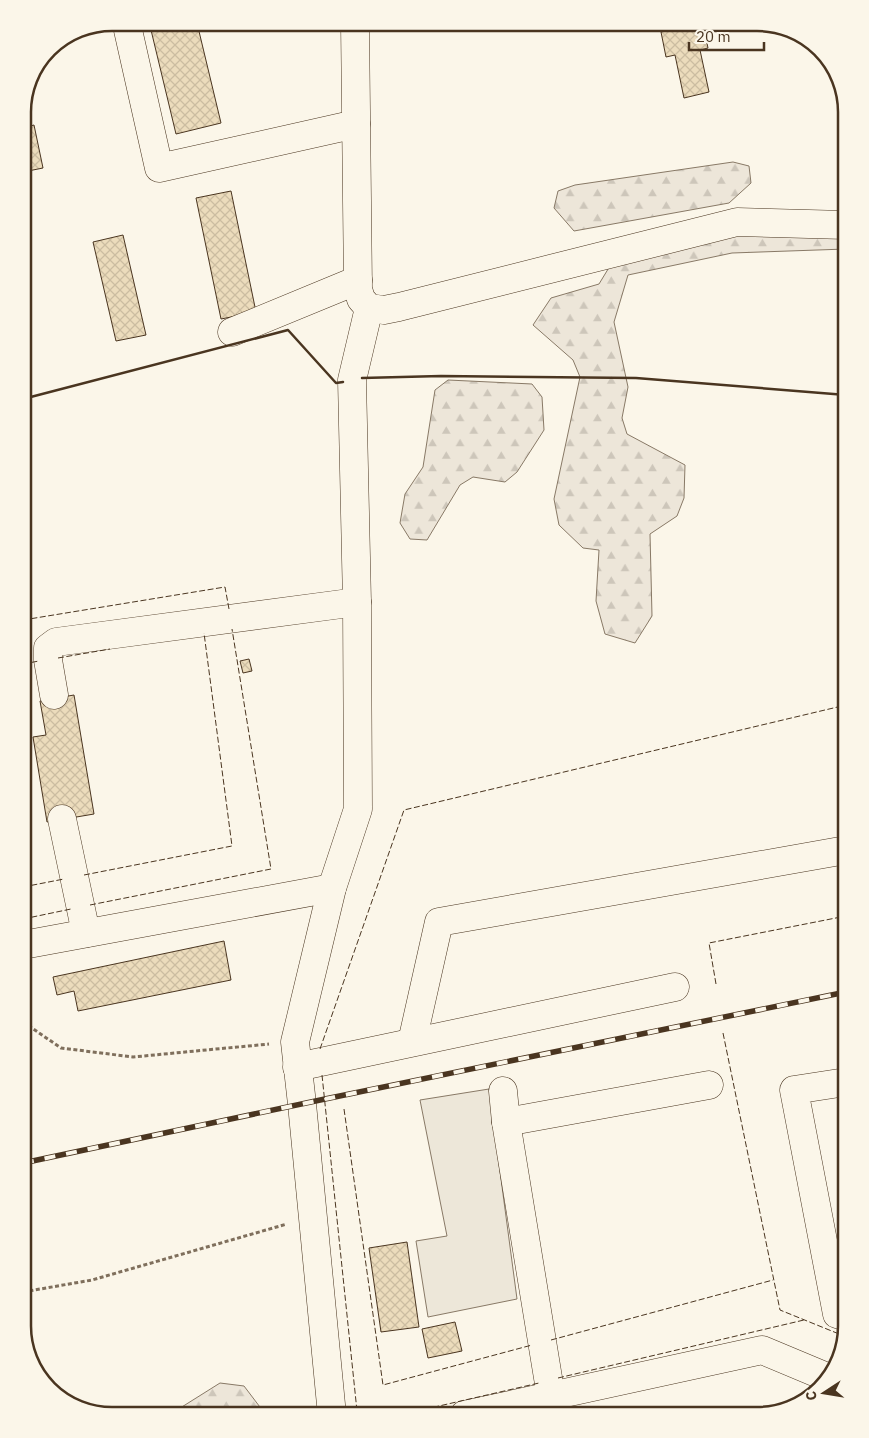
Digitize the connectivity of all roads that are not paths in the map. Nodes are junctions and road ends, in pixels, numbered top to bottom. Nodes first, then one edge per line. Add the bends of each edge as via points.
1 (128, 31) edge
2 (355, 31) edge
3 (356, 124) junction
4 (838, 225) edge
5 (358, 280) junction
6 (369, 308) junction
7 (232, 332) dead end
8 (357, 602) junction
9 (54, 695) dead end
10 (62, 819) dead end
11 (838, 851) edge
12 (332, 888) junction
13 (86, 933) junction
14 (31, 943) edge
15 (675, 986) dead end
16 (412, 1042) junction
17 (296, 1054) junction
18 (838, 1083) edge
19 (709, 1085) dead end
20 (502, 1092) dead end
21 (506, 1122) junction
22 (838, 1314) edge
23 (805, 1368) edge
24 (551, 1396) junction
25 (331, 1407) edge
26 (501, 1407) edge

1 - 3 street via 159,168
2 - 3 street
3 - 5 street
4 - 6 street via 737,222 392,309
5 - 6 street via 361,299
5 - 7 street
6 - 8 street via 352,380
8 - 9 street via 56,642 48,648
8 - 12 street via 358,809
10 - 13 street
11 - 16 street via 440,922
12 - 13 street
12 - 17 street
13 - 14 street
15 - 16 street
16 - 17 street
17 - 25 street
18 - 22 street via 794,1090
19 - 21 street
20 - 21 street
21 - 24 street
23 - 24 street via 762,1350
24 - 26 street

